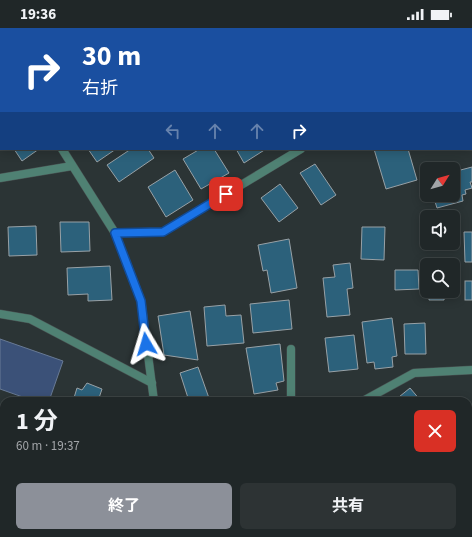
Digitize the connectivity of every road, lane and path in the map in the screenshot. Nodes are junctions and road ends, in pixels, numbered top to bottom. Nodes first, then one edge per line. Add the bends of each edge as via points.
1 (63, 150) edge
2 (299, 150) edge
3 (72, 166) junction
4 (0, 178) edge
5 (115, 233) junction
6 (0, 314) edge
7 (291, 349) dead end
8 (472, 370) edge
9 (152, 383) junction
10 (154, 397) edge
11 (291, 397) edge
12 (370, 397) edge

1 - 3 street
2 - 5 street via 163,232
3 - 4 street
3 - 5 street
5 - 9 street via 141,301
6 - 9 street via 30,319
7 - 11 street
8 - 12 street via 414,373
9 - 10 street

